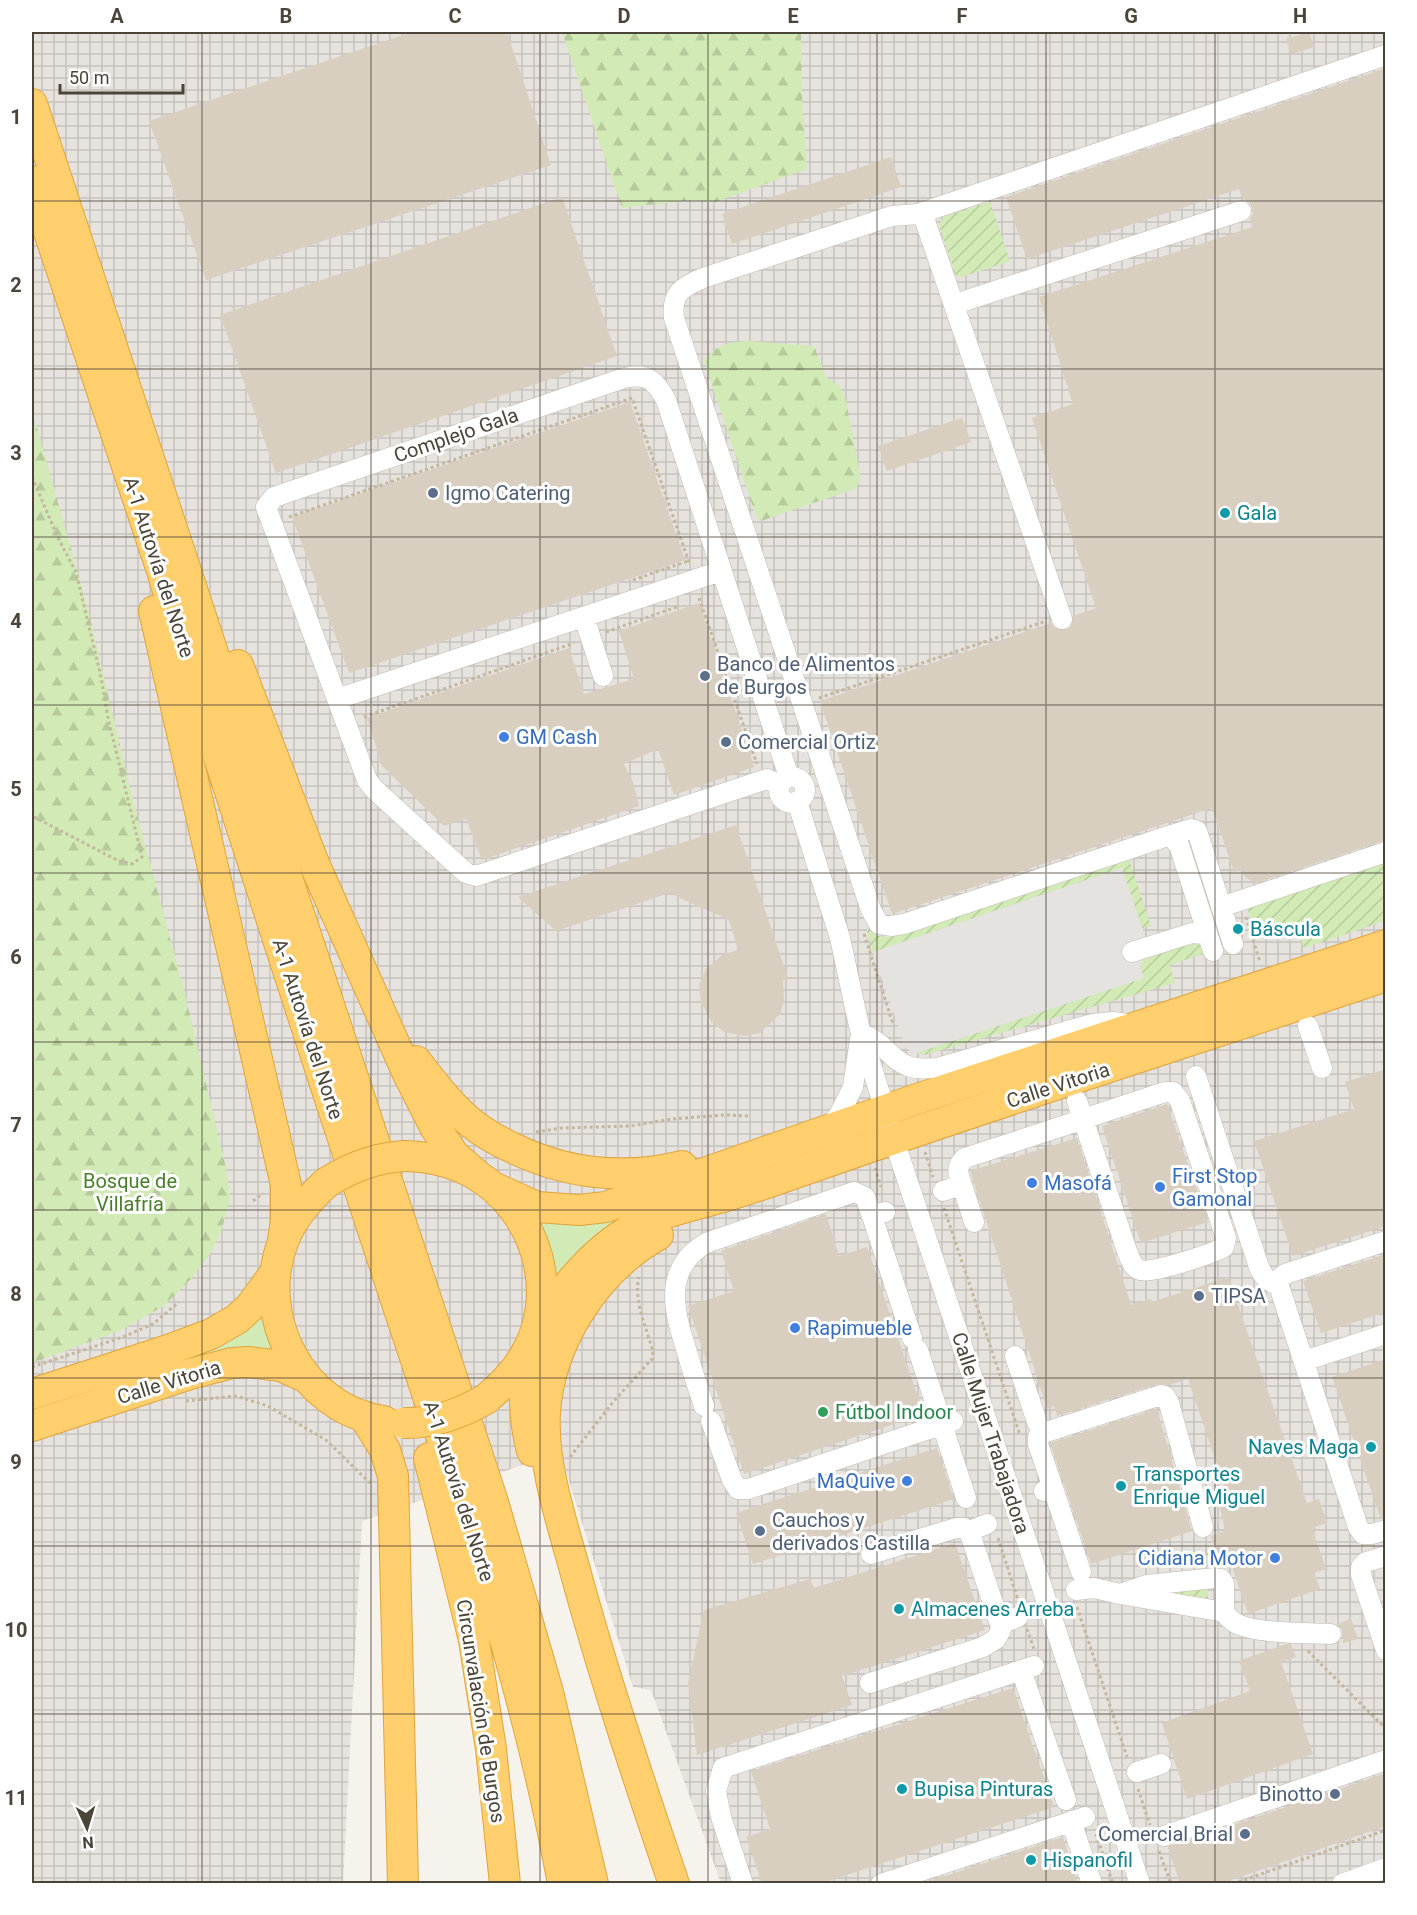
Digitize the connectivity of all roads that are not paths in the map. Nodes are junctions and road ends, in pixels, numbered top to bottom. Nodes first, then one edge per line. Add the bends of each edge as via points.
1 (1386, 55) edge
2 (32, 104) edge
3 (32, 181) edge
4 (1241, 211) dead end
5 (918, 214) junction
6 (955, 304) junction
7 (98, 306) junction
8 (86, 346) junction
9 (721, 571) junction
10 (584, 617) junction
11 (1058, 619) road end
12 (603, 676) dead end
13 (338, 699) junction
14 (785, 781) junction
15 (1165, 837) junction
16 (1386, 852) edge
17 (313, 861) junction
18 (1221, 907) junction
19 (1233, 944) dead end
20 (1386, 945) edge
21 (1132, 952) dead end
22 (1386, 976) edge
23 (1139, 1026) junction
24 (1308, 1026) dead end
25 (861, 1034) junction
26 (1033, 1060) junction
27 (1322, 1068) dead end
28 (1196, 1076) dead end
29 (885, 1109) junction
30 (1080, 1110) junction
31 (822, 1132) junction
32 (894, 1138) junction
33 (485, 1181) junction
34 (732, 1195) junction
35 (974, 1222) dead end
36 (371, 1225) junction
37 (283, 1240) junction
38 (1386, 1241) edge
39 (275, 1273) junction
40 (1280, 1286) junction
41 (538, 1325) junction
42 (1386, 1334) edge
43 (526, 1354) junction
44 (1014, 1356) dead end
45 (1304, 1361) junction
46 (307, 1378) junction
47 (71, 1381) junction
48 (32, 1383) edge
49 (158, 1386) junction
50 (32, 1394) edge
51 (364, 1416) junction
52 (1037, 1422) dead end
53 (948, 1423) junction
54 (32, 1426) edge
55 (32, 1437) edge
56 (966, 1498) dead end
57 (1203, 1527) dead end
58 (1386, 1530) edge
59 (871, 1554) dead end
60 (1386, 1556) edge
61 (1120, 1594) junction
62 (1224, 1612) junction
63 (590, 1627) junction
64 (1331, 1634) dead end
65 (1386, 1650) edge
66 (870, 1683) dead end
67 (1386, 1760) edge
68 (1161, 1764) dead end
69 (1137, 1772) dead end
70 (1066, 1800) dead end
71 (1164, 1836) dead end
72 (1386, 1868) edge
73 (403, 1884) edge
74 (504, 1884) edge
75 (563, 1884) edge
76 (593, 1884) edge
77 (674, 1884) edge
78 (743, 1884) edge
79 (881, 1884) edge
80 (1092, 1884) edge
81 (1140, 1884) edge
82 (1342, 1884) edge

1 - 5 street
2 - 7 highway, A-1 Autovía del Norte
3 - 8 highway, A-1 Autovía del Norte
4 - 6 street
5 - 6 street via 930,231
5 - 15 street via 892,216 703,278 685,286 673,306 873,917 884,926 904,924
6 - 11 street
7 - 17 highway via 119,330 204,577
7 - 76 highway, A-1 Autovía del Norte via 493,1502 548,1692
8 - 36 highway, A-1 Autovía del Norte
8 - 37 highway via 158,627 286,1185
9 - 10 street
9 - 13 street, Complejo Gala via 666,400 649,378 624,378 270,501 266,507
9 - 14 street, Complejo Gala
10 - 12 street
10 - 13 street
13 - 14 street, Complejo Gala via 367,780 374,789 466,873 476,876 767,779
14 - 25 street, Calle Mujer Trabajadora via 782,797 789,802 797,801 840,938
15 - 18 street via 1191,829 1197,831
15 - 21 street via 1179,845 1211,945 1203,934 1192,933
16 - 18 street
17 - 31 highway via 344,930 410,1052 442,1096 470,1122 518,1151 561,1167 635,1173 679,1167 783,1133
17 - 33 highway via 428,1116 454,1155
18 - 19 street
20 - 23 highway, Calle Vitoria
22 - 32 highway, Calle Vitoria
23 - 25 street via 1092,1024 937,1068 907,1066 873,1037
23 - 26 highway, Calle Vitoria
24 - 27 street
25 - 29 street, Calle Mujer Trabajadora
25 - 31 street via 853,1087 839,1115
26 - 29 highway, Calle Vitoria
26 - 32 street via 996,1086 909,1116
28 - 40 street via 1259,1267 1268,1281
29 - 31 highway, Calle Vitoria
29 - 32 street, Calle Mujer Trabajadora
29 - 34 street, Calle Vitoria via 876,1129 743,1180
30 - 30 street via 1127,1251 1138,1270 1151,1272 1224,1247 1226,1238 1180,1101 1173,1092
30 - 35 street via 965,1158 959,1164 953,1188
31 - 33 highway, Calle Vitoria via 606,1207 537,1207
32 - 34 highway, Calle Vitoria
32 - 81 street, Calle Mujer Trabajadora
33 - 37 highway, bridge via 441,1160 406,1156 364,1163 326,1183 310,1198
33 - 41 highway via 515,1209 538,1255 542,1299
34 - 41 highway, Calle Vitoria via 691,1205 630,1229 577,1273
34 - 63 highway via 659,1234 626,1257 580,1309 556,1362 545,1412 546,1444 562,1525
36 - 74 highway, Circunvalación de Burgos via 474,1640 491,1749
36 - 75 highway, A-1 Autovía del Norte via 503,1631 546,1799
37 - 39 highway
38 - 40 street via 1285,1274 1280,1278
39 - 46 highway via 278,1324 291,1355
39 - 47 highway, Calle Vitoria via 250,1307 223,1328 178,1347
40 - 45 street
41 - 43 highway
42 - 45 street
43 - 51 highway, bridge via 508,1379 486,1399 448,1418 403,1423
43 - 63 highway via 523,1403 528,1434 555,1532
44 - 52 street
45 - 58 street via 1358,1527 1363,1534
46 - 49 highway, Calle Vitoria via 281,1366 248,1362 232,1363
46 - 51 highway via 342,1406
47 - 48 street
47 - 50 highway, Calle Vitoria
49 - 54 highway, Calle Vitoria
49 - 55 street via 88,1418
51 - 73 highway via 385,1450 393,1476
53 - 53 street via 915,1344 879,1214 865,1197 854,1192 692,1251 677,1278 674,1305 708,1414 738,1489
53 - 56 street via 962,1466
57 - 61 street via 1165,1396 1043,1432 1038,1444 1048,1490 1078,1581
59 - 66 street via 956,1528 978,1528 1009,1621 996,1639 983,1647
60 - 65 street via 1361,1567
61 - 62 street
61 - 62 street via 1147,1585 1221,1579
62 - 64 street via 1240,1625
63 - 77 highway
67 - 71 street
68 - 69 street
70 - 78 street via 1027,1668 723,1768 716,1791
72 - 82 street
79 - 80 street via 1078,1819

